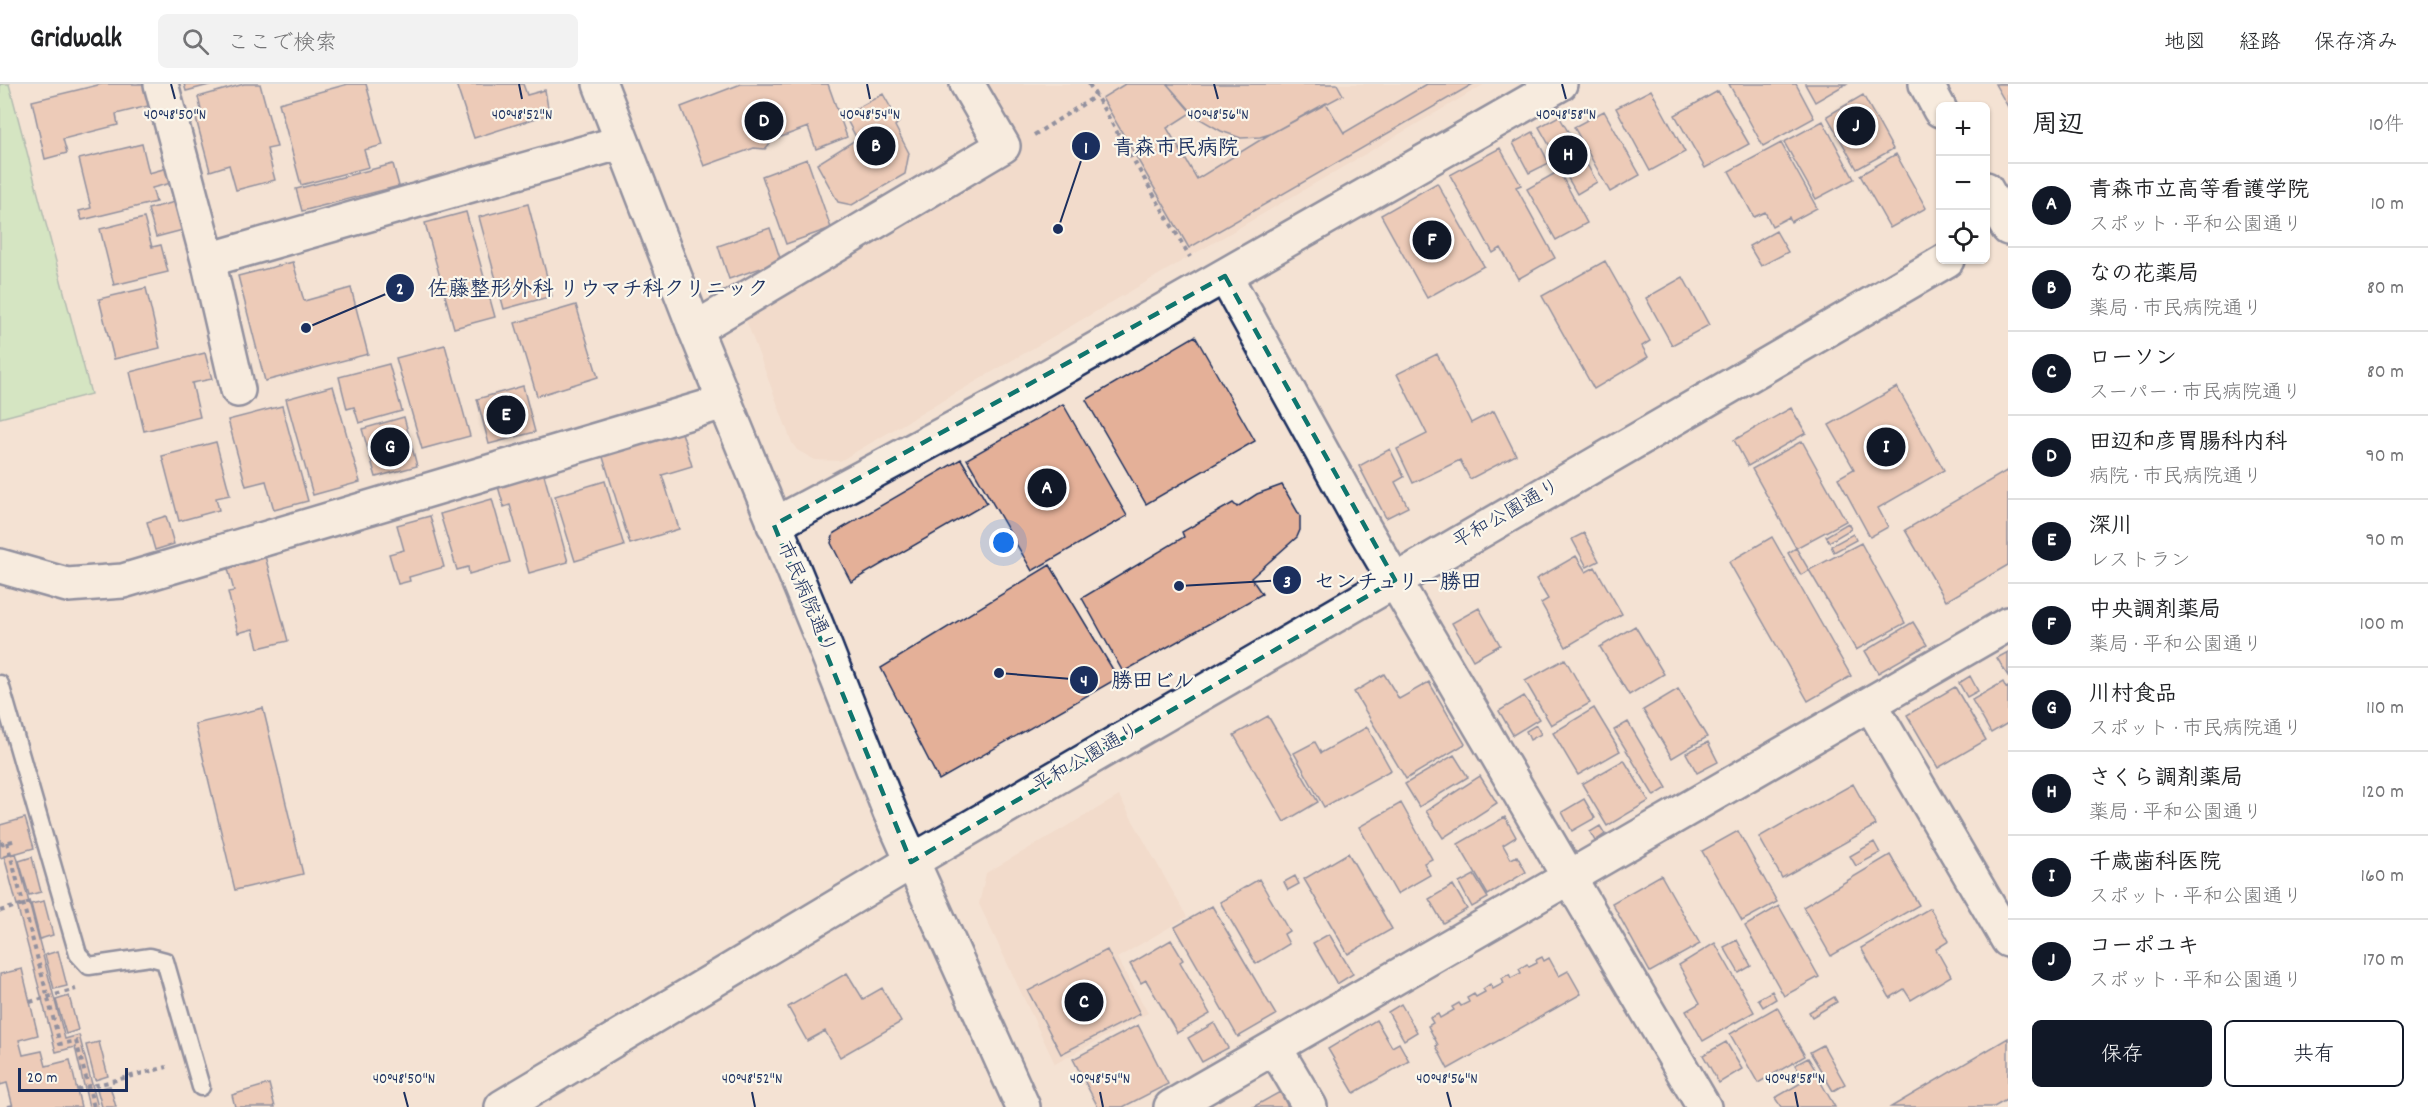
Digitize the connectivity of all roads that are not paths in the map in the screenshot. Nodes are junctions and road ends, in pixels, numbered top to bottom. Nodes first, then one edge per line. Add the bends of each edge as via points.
1 (161, 84) edge
2 (600, 84) edge
3 (968, 84) edge
4 (1560, 84) edge
5 (1926, 84) edge
6 (1936, 102) edge
7 (622, 142) junction
8 (1990, 199) edge
9 (2002, 229) edge
10 (208, 260) junction
11 (1940, 264) edge
12 (1225, 276) junction
13 (695, 329) junction
14 (238, 390) dead end
15 (724, 402) junction
16 (774, 525) junction
17 (0, 566) edge
18 (1395, 579) junction
19 (2008, 624) edge
20 (0, 684) edge
21 (1870, 705) junction
22 (911, 862) junction
23 (1570, 877) junction
24 (2008, 940) edge
25 (1275, 1048) junction
26 (201, 1087) dead end
27 (502, 1107) edge
28 (1023, 1107) edge
29 (1171, 1107) edge
30 (1310, 1107) edge
31 (1704, 1107) edge

1 - 10 street
2 - 7 street, 市民病院通り
3 - 13 street via 1003,146
4 - 12 street
5 - 6 street
7 - 10 street
7 - 13 street, 市民病院通り
8 - 9 street
10 - 14 street
11 - 18 street, 平和公園通り
12 - 16 street via 1005,401
12 - 18 street
13 - 15 street, 市民病院通り
15 - 16 street, 市民病院通り
15 - 17 street via 123,581 67,585
16 - 22 street, 市民病院通り
18 - 22 street, 平和公園通り
18 - 23 street
19 - 21 street
20 - 26 lane via 78,954 88,966 150,957 165,961
21 - 23 street
21 - 24 street
22 - 27 street, 平和公園通り
22 - 28 street, 市民病院通り
23 - 25 street
23 - 31 street
25 - 29 street
25 - 30 street

